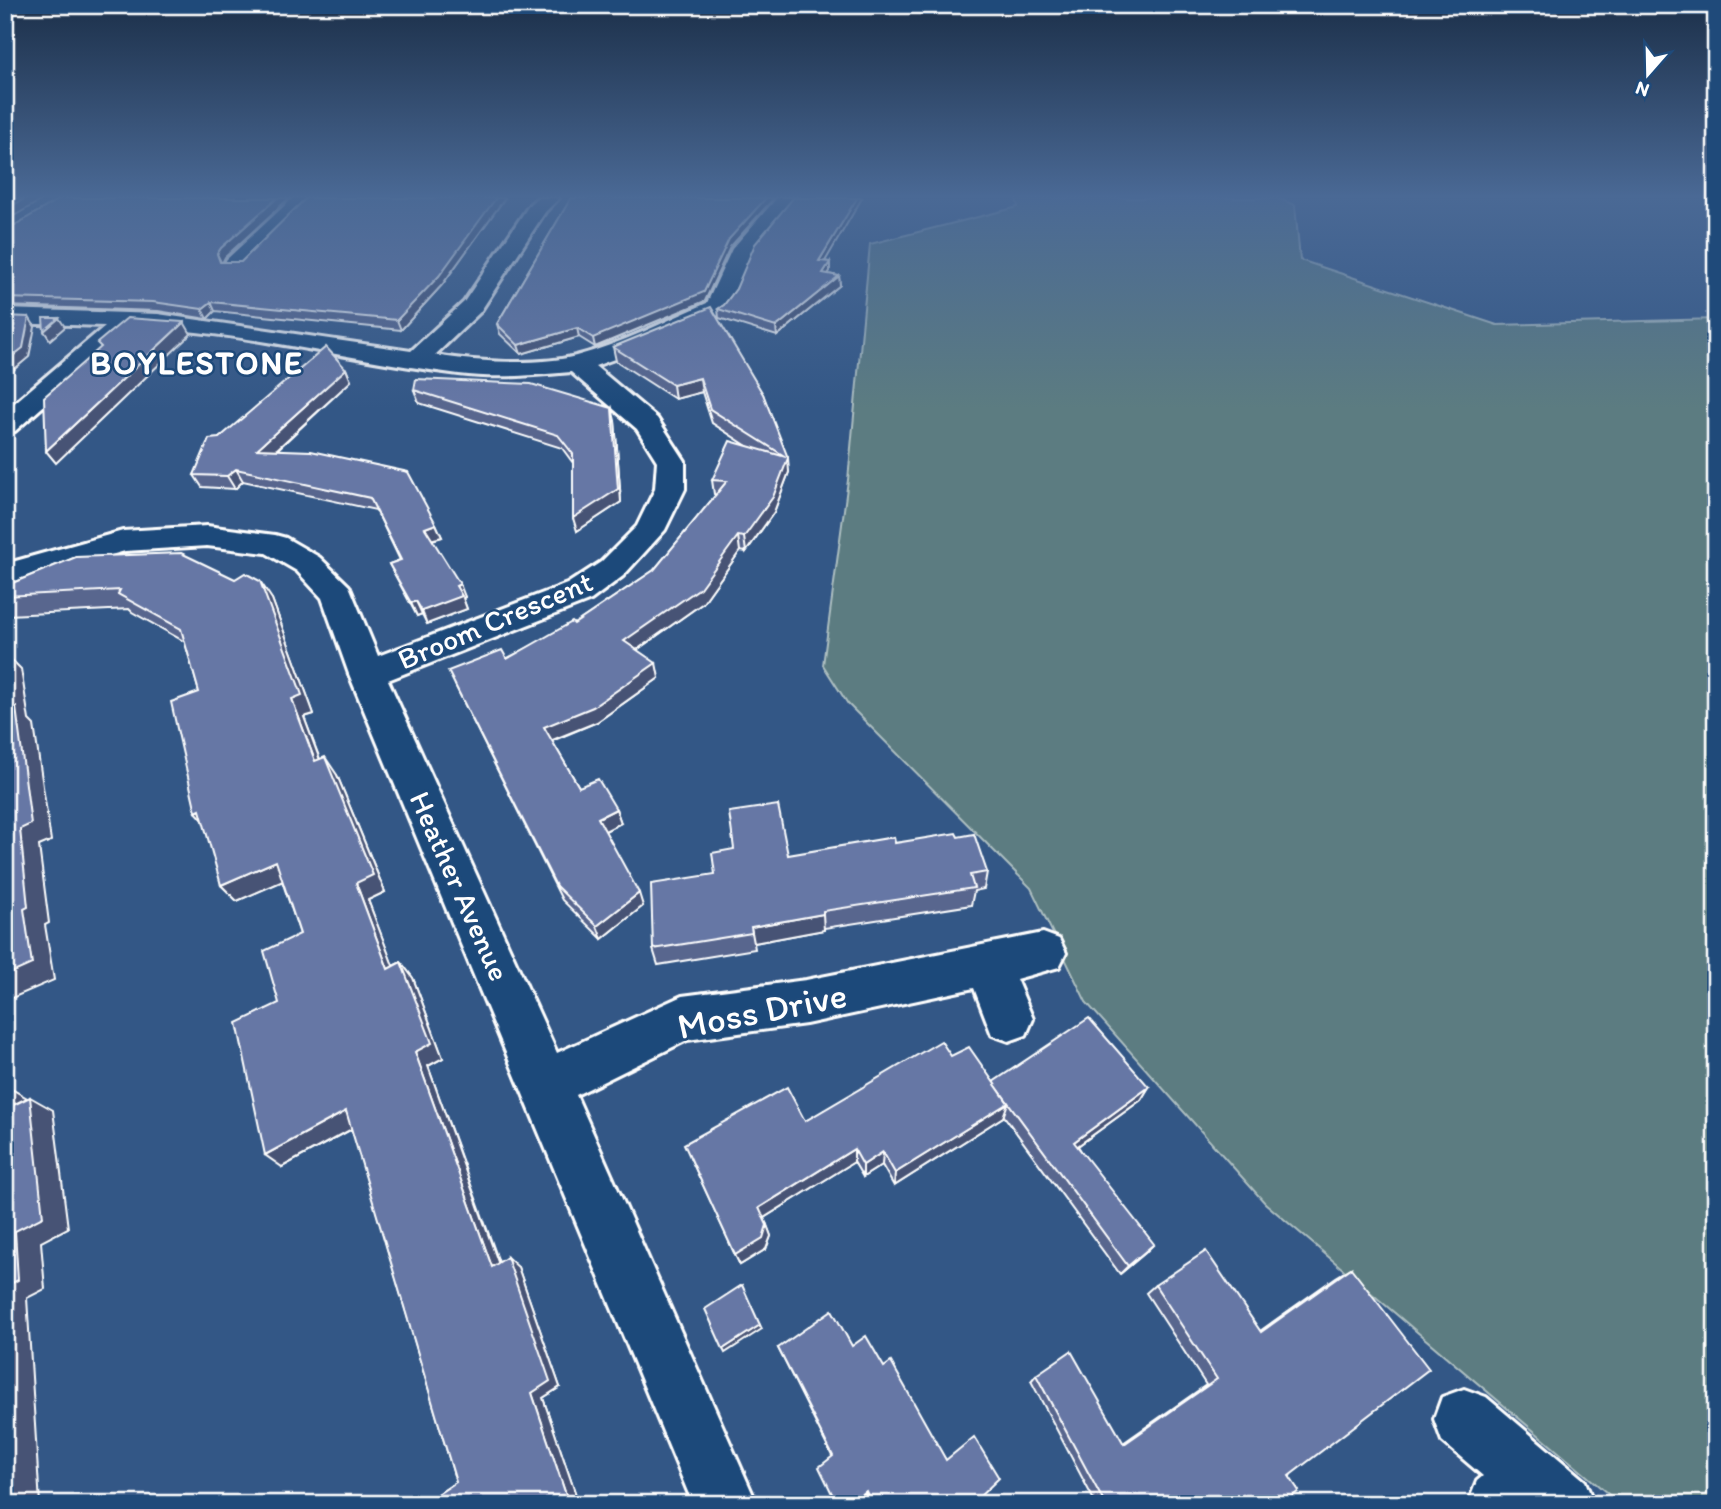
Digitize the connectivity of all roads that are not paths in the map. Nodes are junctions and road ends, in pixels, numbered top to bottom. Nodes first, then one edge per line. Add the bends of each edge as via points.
1 (497, 268) edge
2 (735, 268) edge
3 (5, 316) edge
4 (127, 320) junction
5 (415, 360) junction
6 (577, 364) junction
7 (5, 425) edge
8 (5, 575) edge
9 (367, 674) junction
10 (1043, 953) dead end
11 (988, 966) junction
12 (1009, 1020) dead end
13 (546, 1084) junction
14 (1464, 1419) dead end
15 (1531, 1495) edge
16 (725, 1504) edge

1 - 5 street via 472,307
2 - 6 street via 715,308 636,344
3 - 4 street
4 - 5 street via 252,333
4 - 7 street
5 - 6 street via 514,369
6 - 9 street, Broom Crescent via 647,424 671,461 670,489 650,530 612,569 579,592
8 - 9 street, Heather Avenue via 123,541 207,537 275,545 308,564 337,594
9 - 13 street, Heather Avenue
10 - 11 street, Moss Drive
11 - 12 street
11 - 13 street, Moss Drive via 806,1002 682,1018
13 - 16 street, Heather Avenue
14 - 15 street

